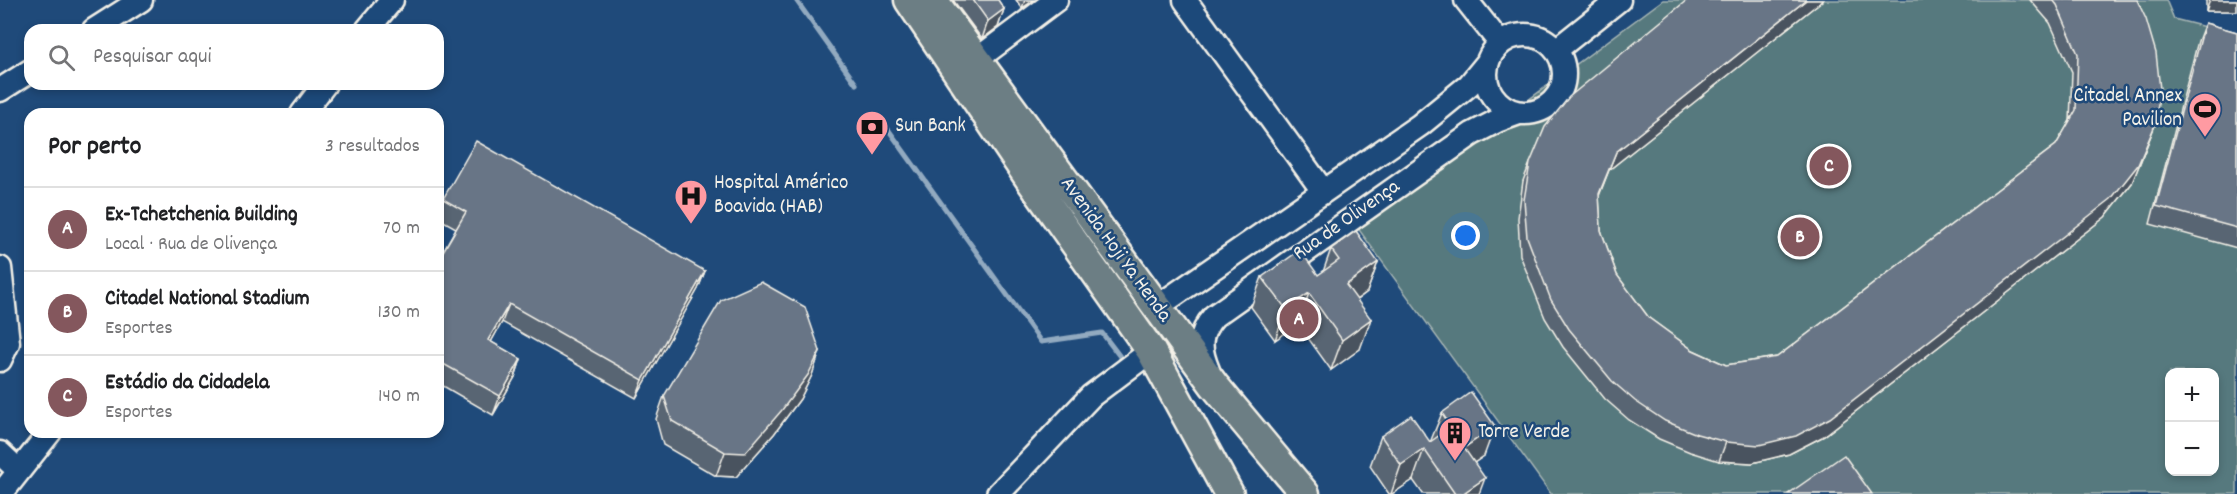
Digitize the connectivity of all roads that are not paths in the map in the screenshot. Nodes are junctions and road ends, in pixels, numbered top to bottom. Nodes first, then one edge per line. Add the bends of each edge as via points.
1 (141, 0) edge
2 (392, 0) edge
3 (909, 0) edge
4 (933, 0) edge
5 (1056, 0) edge
6 (1185, 0) edge
7 (1466, 0) edge
8 (1619, 0) edge
9 (103, 24) edge
10 (372, 24) edge
11 (1500, 43) junction
12 (1556, 50) junction
13 (976, 60) junction
14 (1487, 63) junction
15 (24, 75) edge
16 (0, 90) edge
17 (320, 90) edge
18 (307, 108) edge
19 (1519, 113) junction
20 (1323, 191) junction
21 (0, 267) edge
22 (1157, 307) junction
23 (1151, 351) junction
24 (0, 360) edge
25 (1214, 385) junction
26 (45, 438) edge
27 (0, 453) edge
28 (19, 471) junction
29 (1, 494) edge
30 (998, 494) edge
31 (1229, 494) edge
32 (1305, 494) edge

1 - 9 street
2 - 10 street
3 - 23 main road, Avenida Hoji Ya Henda
4 - 13 main road, Avenida Hoji Ya Henda
5 - 13 street
6 - 20 street
7 - 11 street
8 - 12 street
11 - 12 street via 1510,37 1535,36
11 - 14 street
12 - 19 street via 1564,68 1562,88 1552,103 1541,110
13 - 22 main road, Avenida Hoji Ya Henda
14 - 19 street via 1491,93 1501,105
14 - 20 street via 1446,106
15 - 16 street
17 - 18 street
19 - 25 street, Rua de Olivença via 1472,134 1214,316 1205,326 1200,347
20 - 22 street
21 - 24 street via 8,343
22 - 25 main road, Avenida Hoji Ya Henda
23 - 30 street via 1091,396
23 - 31 main road, Avenida Hoji Ya Henda
25 - 32 main road, Avenida Hoji Ya Henda
26 - 28 street
27 - 28 street
28 - 29 street

